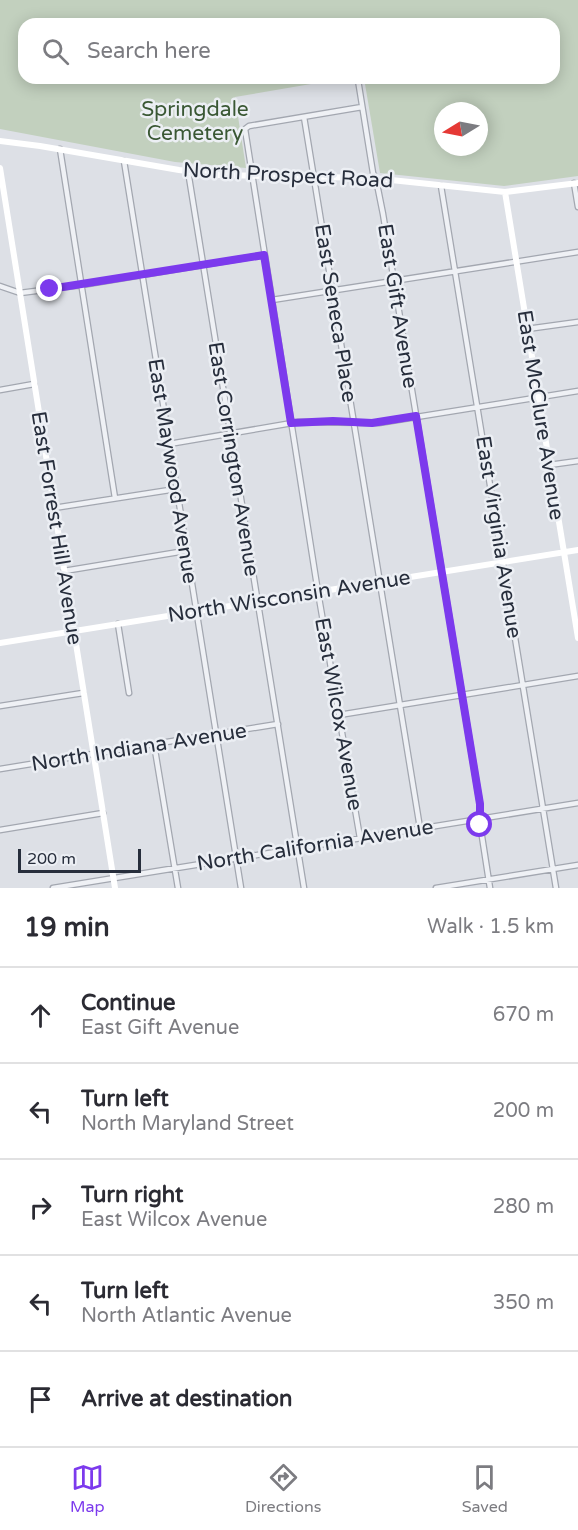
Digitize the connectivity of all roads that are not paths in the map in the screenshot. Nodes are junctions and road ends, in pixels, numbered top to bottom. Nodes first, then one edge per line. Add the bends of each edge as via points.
1 (359, 84) edge
2 (362, 107) junction
3 (303, 117) junction
4 (0, 141) edge
5 (60, 149) junction
6 (124, 161) junction
7 (0, 168) edge
8 (188, 171) junction
9 (252, 176) junction
10 (314, 177) junction
11 (376, 179) junction
12 (576, 183) edge
13 (441, 186) junction
14 (505, 192) junction
15 (578, 207) edge
16 (578, 252) edge
17 (264, 255) junction
18 (516, 261) junction
19 (203, 265) junction
20 (455, 270) junction
21 (142, 276) junction
22 (393, 280) junction
23 (82, 285) junction
24 (0, 286) edge
25 (332, 290) junction
26 (20, 293) junction
27 (272, 300) junction
28 (578, 322) edge
29 (527, 329) junction
30 (34, 384) junction
31 (0, 390) edge
32 (578, 391) edge
33 (538, 397) junction
34 (477, 407) junction
35 (416, 416) junction
36 (353, 422) junction
37 (291, 423) junction
38 (230, 434) junction
39 (169, 444) junction
40 (578, 460) edge
41 (549, 465) junction
42 (176, 489) junction
43 (115, 498) junction
44 (54, 508) junction
45 (578, 550) edge
46 (185, 551) junction
47 (564, 552) junction
48 (502, 562) junction
49 (64, 572) junction
50 (441, 572) junction
51 (380, 582) junction
52 (318, 592) junction
53 (257, 601) junction
54 (195, 611) junction
55 (118, 624) junction
56 (73, 631) junction
57 (578, 638) edge
58 (0, 643) edge
59 (578, 676) edge
60 (523, 686) junction
61 (83, 693) junction
62 (129, 693) dead end
63 (461, 695) junction
64 (400, 705) junction
65 (0, 706) edge
66 (339, 715) junction
67 (278, 724) junction
68 (216, 735) junction
69 (154, 744) junction
70 (94, 754) junction
71 (0, 769) edge
72 (578, 803) edge
73 (543, 808) junction
74 (103, 813) junction
75 (480, 819) junction
76 (420, 828) junction
77 (0, 830) edge
78 (360, 838) junction
79 (298, 848) junction
80 (236, 858) junction
81 (578, 865) edge
82 (174, 867) junction
83 (553, 869) junction
84 (113, 878) junction
85 (489, 880) junction
86 (56, 888) edge
87 (115, 888) edge
88 (178, 888) edge
89 (241, 888) edge
90 (304, 888) edge
91 (436, 888) edge
92 (490, 888) edge
93 (556, 888) edge

1 - 2 street, East Gift Avenue
2 - 3 street
2 - 11 street, East Gift Avenue
3 - 9 street, East Wilcox Avenue via 246,128
3 - 10 street, East Seneca Place
4 - 5 main road, North Prospect Road
5 - 6 main road, North Prospect Road
5 - 23 street
6 - 8 main road, North Prospect Road
6 - 21 street, East Maywood Avenue
7 - 26 main road, East Forrest Hill Avenue
8 - 9 main road, North Prospect Road
8 - 19 street, East Corrington Avenue
9 - 10 main road, North Prospect Road
9 - 17 street, East Wilcox Avenue
10 - 11 main road, North Prospect Road
10 - 25 street, East Seneca Place
11 - 13 main road, North Prospect Road
11 - 22 street, East Gift Avenue
12 - 14 main road, North Prospect Road
12 - 15 street
13 - 14 main road, North Prospect Road
13 - 20 street, East Virginia Avenue
14 - 18 main road, East McClure Avenue
16 - 18 street
17 - 19 street
17 - 27 street, East Wilcox Avenue
18 - 20 street
18 - 29 main road, East McClure Avenue
19 - 21 street
19 - 38 street, East Corrington Avenue
20 - 22 street
20 - 34 street, East Virginia Avenue
21 - 23 street
21 - 39 street, East Maywood Avenue
22 - 25 street
22 - 35 street, East Gift Avenue
23 - 26 street
23 - 43 street
24 - 26 street
25 - 27 street
25 - 36 street, East Seneca Place
26 - 30 main road, East Forrest Hill Avenue
27 - 37 street, East Wilcox Avenue
28 - 29 street
29 - 33 main road, East McClure Avenue
30 - 31 street
30 - 44 main road, East Forrest Hill Avenue
32 - 33 street
33 - 34 street
33 - 41 main road, East McClure Avenue
34 - 35 street
34 - 48 street, East Virginia Avenue
35 - 36 street via 375,423
35 - 50 street, East Gift Avenue
36 - 37 street
36 - 51 street, East Seneca Place
37 - 38 street
37 - 52 street, East Wilcox Avenue
38 - 39 street
38 - 53 street, East Corrington Avenue
39 - 42 street, East Maywood Avenue
40 - 41 street
41 - 47 main road, East McClure Avenue
42 - 43 street
42 - 46 street, East Maywood Avenue
43 - 44 street
44 - 49 main road, East Forrest Hill Avenue
45 - 47 main road, North Wisconsin Avenue
46 - 49 street
46 - 54 street, East Maywood Avenue
47 - 48 main road, North Wisconsin Avenue
47 - 57 main road, East McClure Avenue
48 - 50 main road, North Wisconsin Avenue
48 - 60 street, East Virginia Avenue
49 - 56 main road, East Forrest Hill Avenue
50 - 51 main road, North Wisconsin Avenue
50 - 63 street, East Gift Avenue
51 - 52 main road, North Wisconsin Avenue
51 - 64 street, East Seneca Place
52 - 53 main road, North Wisconsin Avenue
52 - 66 street, East Wilcox Avenue
53 - 54 main road, North Wisconsin Avenue
53 - 67 street, East Corrington Avenue
54 - 55 main road, North Wisconsin Avenue
54 - 68 street, East Maywood Avenue
55 - 56 main road, North Wisconsin Avenue
55 - 62 street
56 - 58 main road, North Wisconsin Avenue
56 - 61 main road, East Forrest Hill Avenue
59 - 60 street
60 - 63 street
60 - 73 street, East Virginia Avenue
61 - 65 street
61 - 70 main road, East Forrest Hill Avenue
63 - 64 street
63 - 75 street, East Gift Avenue
64 - 66 street
64 - 76 street, East Seneca Place
66 - 78 street, East Wilcox Avenue
67 - 68 street, North Indiana Avenue
67 - 79 street, East Corrington Avenue
68 - 69 street, North Indiana Avenue
68 - 80 street, East Maywood Avenue
69 - 70 street, North Indiana Avenue
69 - 82 street
70 - 71 street, North Indiana Avenue
70 - 74 main road, East Forrest Hill Avenue
72 - 73 street, North California Avenue
73 - 75 street, North California Avenue
73 - 83 street, East Virginia Avenue
74 - 77 street
74 - 84 main road, East Forrest Hill Avenue
75 - 76 street, North California Avenue
75 - 85 street, East Gift Avenue
76 - 78 street, North California Avenue
78 - 79 street, North California Avenue
79 - 80 street, North California Avenue
79 - 90 street, East Corrington Avenue
80 - 82 street, North California Avenue
80 - 89 street, East Maywood Avenue
81 - 83 street
82 - 84 street, North California Avenue
82 - 88 street
83 - 85 street
83 - 93 street, East Virginia Avenue
84 - 86 street, North California Avenue
84 - 87 main road, East Forrest Hill Avenue
85 - 91 street
85 - 92 street, East Gift Avenue

